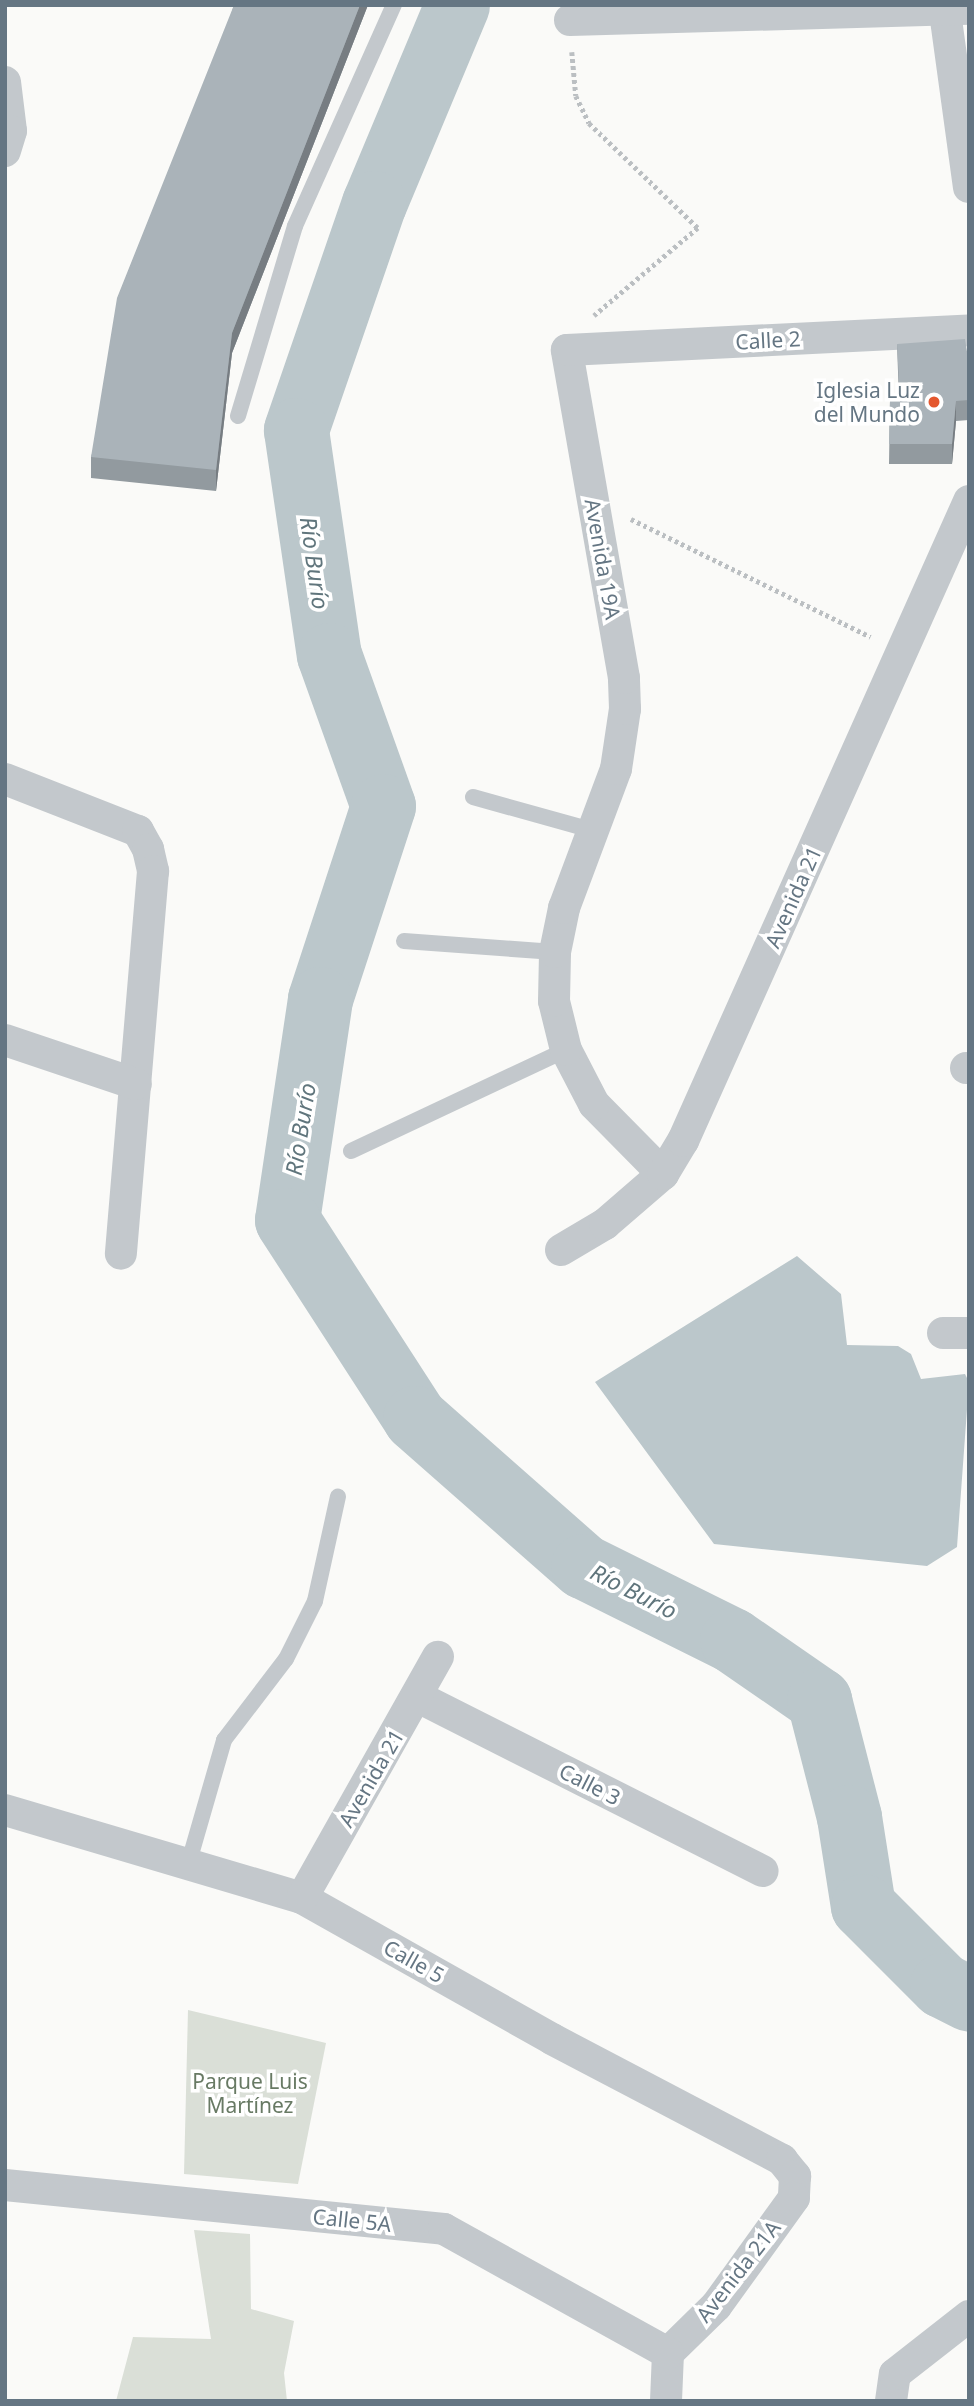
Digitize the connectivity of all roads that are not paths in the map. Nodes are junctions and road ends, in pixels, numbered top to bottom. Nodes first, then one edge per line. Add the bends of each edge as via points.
1 (394, 5) edge
2 (952, 8) edge
3 (570, 20) road end
4 (5, 82) edge
5 (5, 151) edge
6 (969, 187) edge
7 (969, 330) edge
8 (566, 350) joint
9 (238, 416) dead end
10 (969, 501) edge
11 (5, 779) edge
12 (473, 797) dead end
13 (591, 830) junction
14 (404, 941) dead end
15 (555, 952) junction
16 (5, 1040) edge
17 (566, 1050) junction
18 (136, 1084) junction
19 (351, 1151) dead end
20 (663, 1174) junction
21 (561, 1250) dead end
22 (121, 1254) dead end
23 (338, 1496) dead end
24 (438, 1657) dead end
25 (418, 1697) junction
26 (5, 1810) edge
27 (188, 1865) junction
28 (762, 1871) dead end
29 (302, 1898) junction
30 (795, 2176) joint
31 (5, 2185) edge
32 (969, 2316) edge
33 (668, 2353) junction
34 (666, 2401) edge
35 (891, 2401) edge

1 - 9 lane via 295,226
2 - 3 street
2 - 6 street
4 - 5 street via 11,131
7 - 8 street, Calle 2
8 - 13 street, Avenida 19A via 624,678 623,737 616,769
10 - 20 street, Avenida 21 via 683,1141
11 - 18 street via 138,831 148,849 153,872
12 - 13 lane
13 - 15 street, Avenida 19A via 564,908
14 - 15 lane
15 - 17 street, Avenida 19A via 554,1002
16 - 18 street
17 - 19 lane
17 - 20 street, Avenida 19A via 594,1104
18 - 22 street
20 - 21 street, Avenida 21 via 605,1224
23 - 27 lane via 315,1601 286,1659 224,1740
24 - 25 street, Avenida 21
25 - 28 street, Calle 3
25 - 29 street, Avenida 21
26 - 27 street, Calle 5
27 - 29 street, Calle 5
29 - 30 street, Calle 5 via 552,2039 782,2160
30 - 33 street, Avenida 21A via 794,2198 716,2306
31 - 33 street, Calle 5A via 444,2229
32 - 35 street via 895,2375
33 - 34 street

